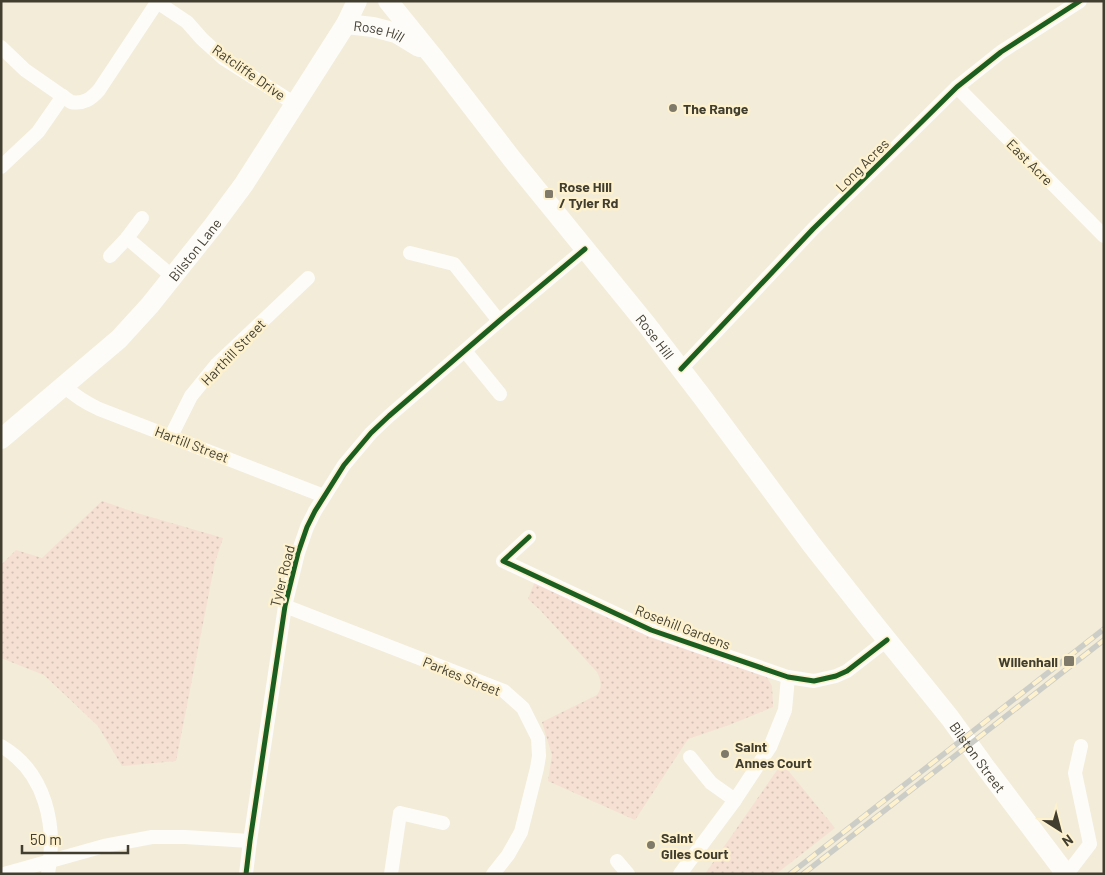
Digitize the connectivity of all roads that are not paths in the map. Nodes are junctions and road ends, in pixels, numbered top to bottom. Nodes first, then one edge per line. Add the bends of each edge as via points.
1 (357, 1) edge
2 (388, 1) edge
3 (1080, 1) edge
4 (157, 2) edge
5 (346, 24) junction
6 (1, 47) edge
7 (435, 59) junction
8 (957, 87) junction
9 (63, 96) junction
10 (295, 104) junction
11 (1, 167) edge
12 (142, 218) dead end
13 (1104, 236) edge
14 (127, 238) junction
15 (585, 249) junction
16 (410, 253) dead end
17 (110, 256) dead end
18 (173, 277) junction
19 (308, 278) dead end
20 (499, 321) junction
21 (465, 351) junction
22 (681, 370) junction
23 (64, 386) junction
24 (500, 394) dead end
25 (171, 436) junction
26 (1, 439) edge
27 (324, 496) junction
28 (529, 537) dead end
29 (285, 606) junction
30 (887, 640) junction
31 (788, 678) junction
32 (1, 746) edge
33 (1081, 746) dead end
34 (690, 757) dead end
35 (736, 800) junction
36 (443, 823) dead end
37 (250, 841) junction
38 (617, 861) dead end
39 (50, 867) edge
40 (4, 874) edge
41 (246, 874) edge
42 (391, 874) edge
43 (493, 874) edge
44 (628, 874) edge
45 (680, 874) edge
46 (1067, 874) edge

1 - 5 main road, Bilston Lane
2 - 7 main road, Rose Hill
3 - 8 street, Long Acres via 1001,52
4 - 9 street via 91,98 78,103
4 - 10 street, Ratcliffe Drive via 187,22 222,58
5 - 7 main road, Rose Hill via 396,33
5 - 10 main road, Bilston Lane
6 - 9 street via 25,70
7 - 15 main road, Rose Hill
8 - 13 street, East Acre
8 - 22 street, Long Acres via 813,229
9 - 11 street via 38,132
10 - 18 main road, Bilston Lane via 244,184
12 - 14 street
14 - 17 street
14 - 18 street
15 - 20 street, Tyler Road
15 - 22 main road, Rose Hill
16 - 20 street via 454,264
18 - 23 main road, Bilston Lane via 119,339
19 - 25 street, Harthill Street via 217,364 191,396
20 - 21 street, Tyler Road
21 - 24 street
21 - 27 street, Tyler Road via 371,434 344,465
22 - 30 main road, Rose Hill
23 - 25 street, Hartill Street via 86,403
23 - 26 main road, Bilston Lane
25 - 27 street, Hartill Street
27 - 29 street, Tyler Road via 307,527
28 - 31 street, Rosehill Gardens via 503,561 651,630
29 - 37 street, Tyler Road
29 - 43 street, Parkes Street via 504,691 522,708 538,738 537,768 521,832
30 - 31 street, Rosehill Gardens via 836,676 814,681
30 - 46 main road, Bilston Street
31 - 35 street via 785,710 770,747
32 - 39 street via 30,771 43,793 51,822
33 - 46 street via 1075,773 1090,844
34 - 35 street via 711,782
35 - 45 street
36 - 42 street via 400,813
37 - 39 street via 152,837 104,846
37 - 41 street, Tyler Road
38 - 44 street
39 - 40 street

